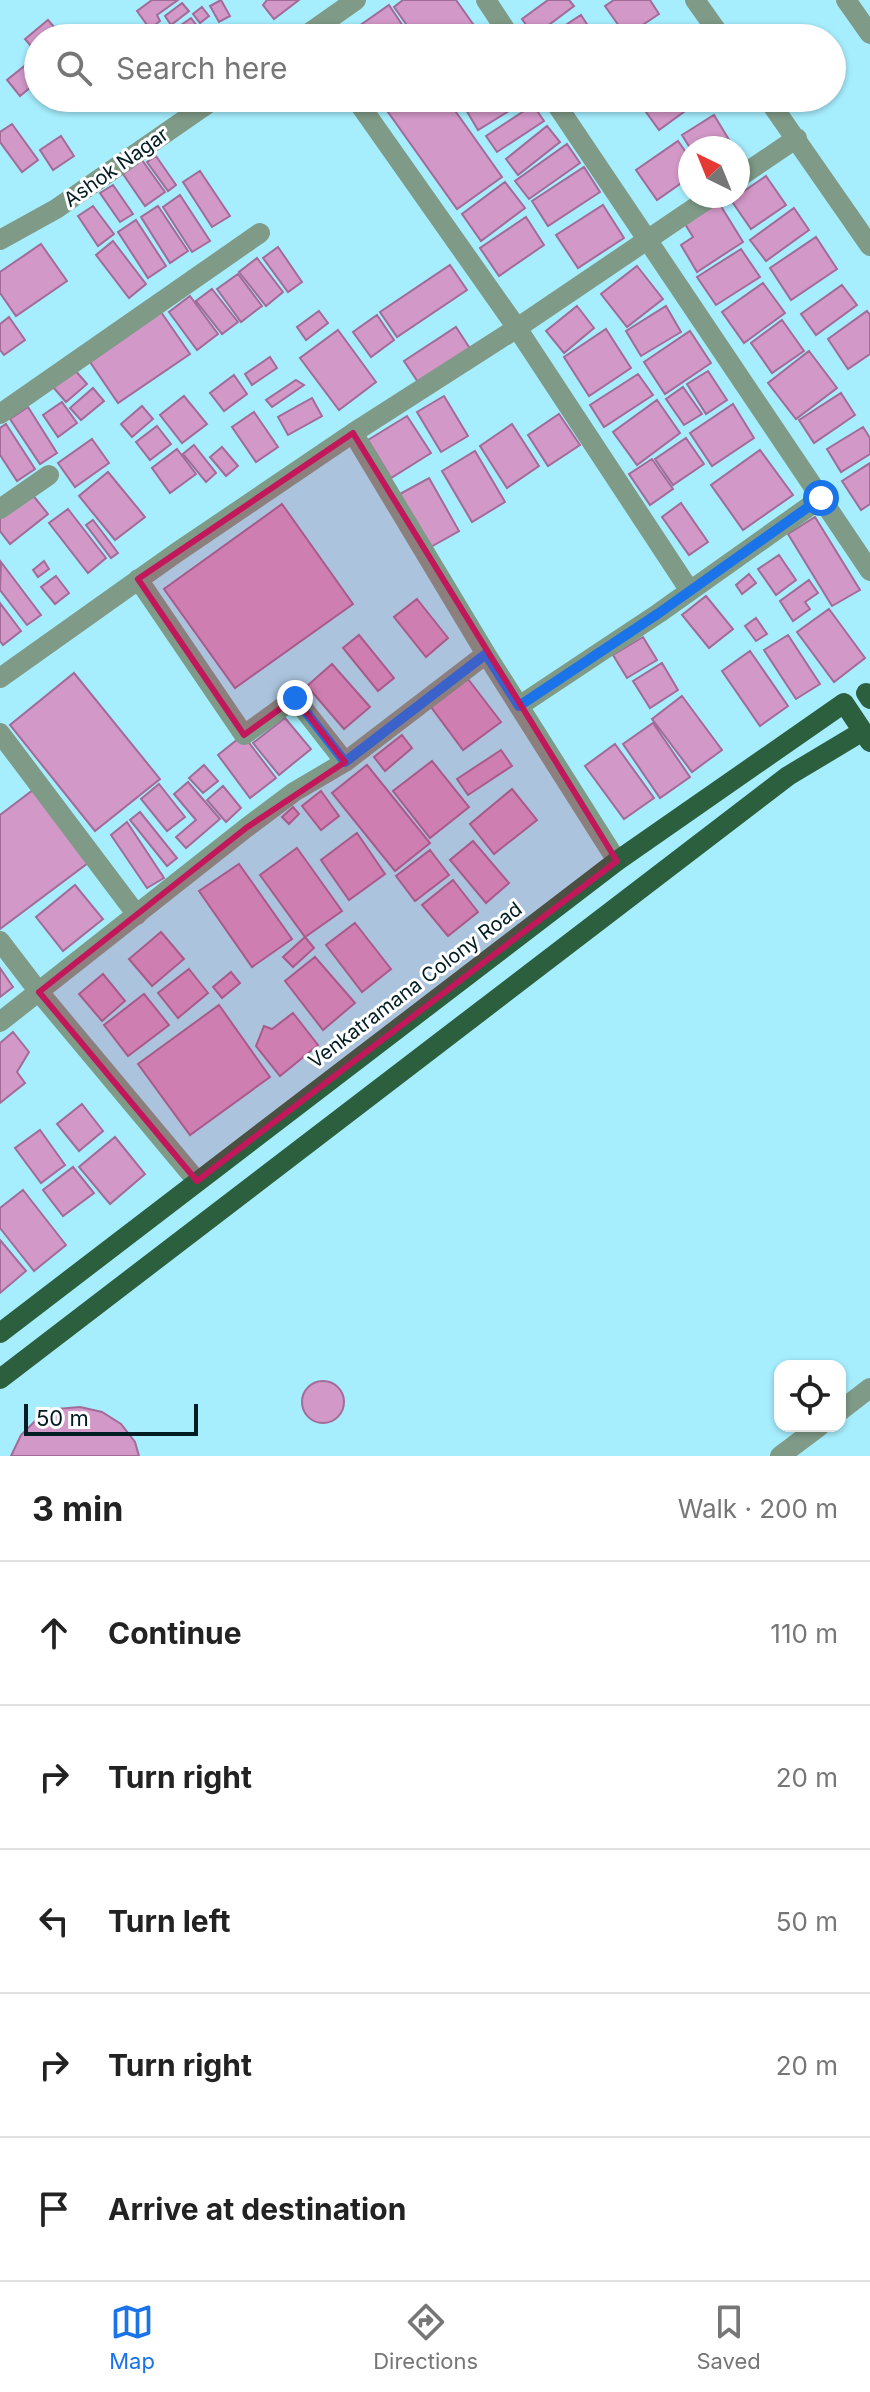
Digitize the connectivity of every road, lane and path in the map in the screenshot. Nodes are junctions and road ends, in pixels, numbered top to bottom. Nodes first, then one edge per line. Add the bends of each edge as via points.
1 (356, 0) edge
2 (486, 0) edge
3 (846, 0) edge
4 (704, 5) edge
5 (324, 24) edge
6 (502, 24) edge
7 (714, 24) edge
8 (870, 34) edge
9 (196, 112) edge
10 (365, 112) edge
11 (562, 112) edge
12 (778, 112) edge
13 (797, 138) junction
14 (750, 170) edge
15 (694, 208) edge
16 (260, 233) dead end
17 (648, 239) junction
18 (0, 240) edge
19 (870, 246) edge
20 (517, 328) junction
21 (0, 414) edge
22 (353, 433) junction
23 (49, 475) dead end
24 (821, 498) junction
25 (0, 509) edge
26 (870, 571) edge
27 (138, 579) junction
28 (690, 591) junction
29 (486, 654) junction
30 (0, 678) edge
31 (869, 694) edge
32 (844, 703) junction
33 (519, 706) junction
34 (0, 733) edge
35 (868, 733) edge
36 (345, 762) junction
37 (617, 861) junction
38 (137, 915) junction
39 (0, 941) edge
40 (39, 992) junction
41 (0, 1022) edge
42 (197, 1181) junction
43 (0, 1333) edge
44 (0, 1379) edge
45 (870, 1388) edge
46 (846, 1406) edge
47 (812, 1432) edge
48 (780, 1456) edge

1 - 5 street
2 - 6 street
3 - 8 street
4 - 7 street
9 - 18 street, Ashok Nagar via 56,209
10 - 20 street
11 - 17 street
12 - 13 street
13 - 14 street
13 - 19 street
15 - 17 street
16 - 21 street
17 - 20 street
17 - 24 street
20 - 22 street
20 - 28 street
22 - 27 street
22 - 29 street
23 - 25 street
24 - 26 street
24 - 28 street
27 - 30 street
27 - 36 street via 244,735 295,698
28 - 33 street
29 - 33 street
29 - 36 street
31 - 32 street, Venkatramana Colony Road
32 - 35 main road
32 - 37 main road, Venkatramana Colony Road
33 - 37 street
34 - 38 street
35 - 44 main road via 776,786
36 - 38 street via 294,792
37 - 42 main road, Venkatramana Colony Road
38 - 40 street
39 - 40 street
40 - 41 street
40 - 42 street
42 - 43 main road, Venkatramana Colony Road
45 - 46 street
47 - 48 street

